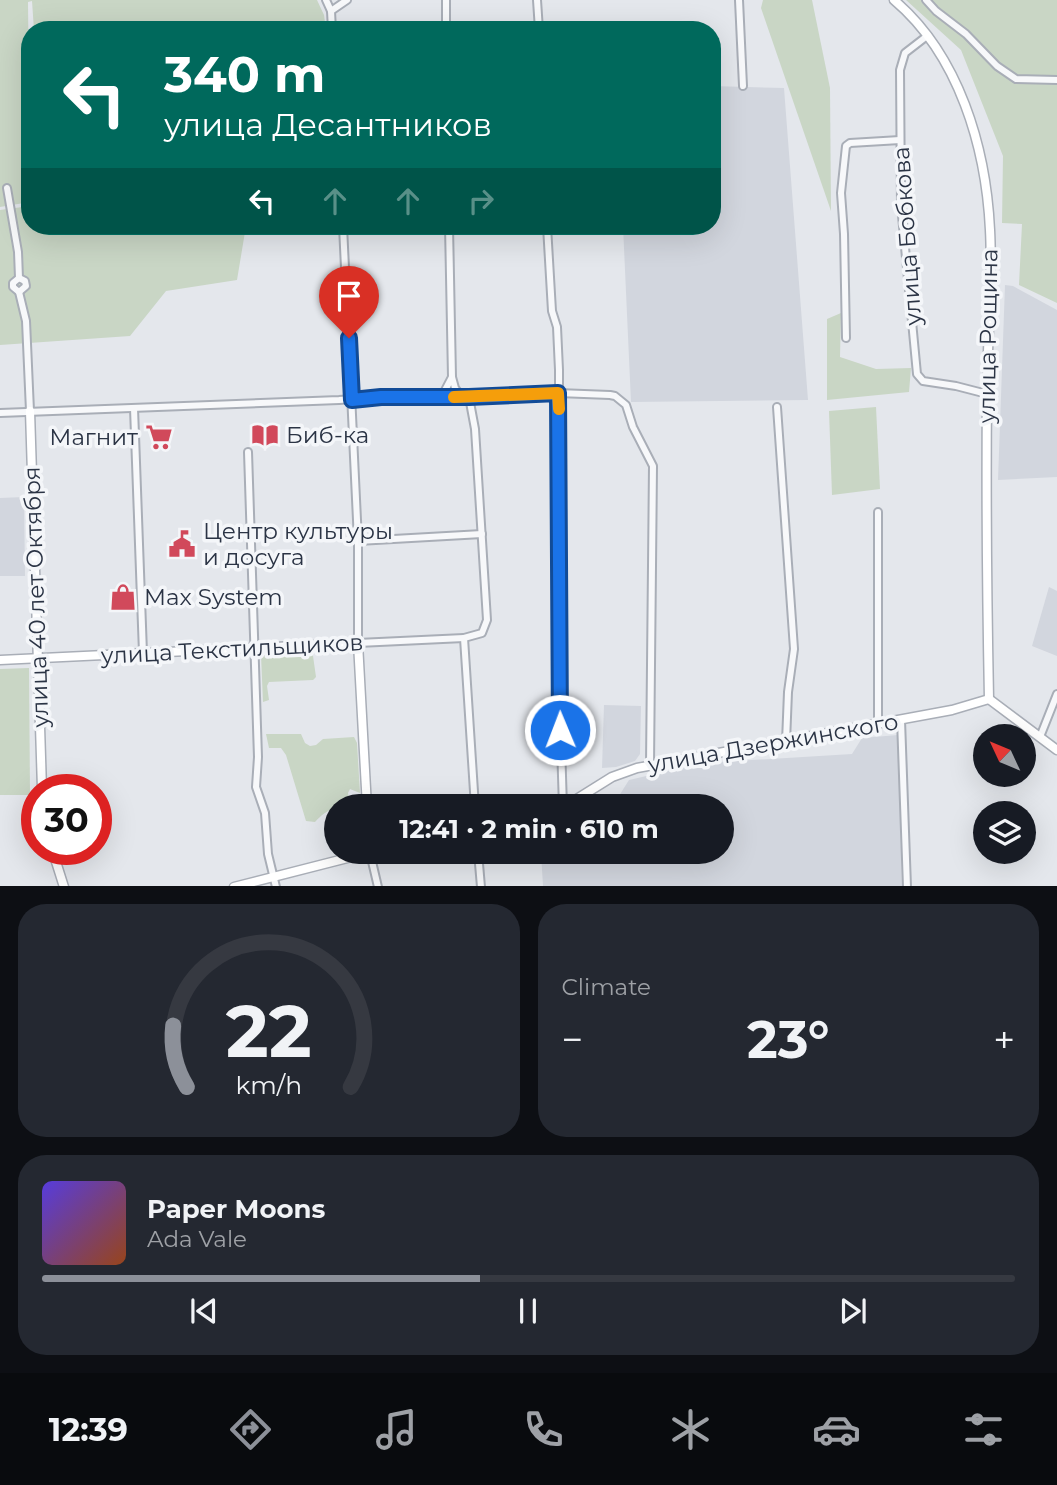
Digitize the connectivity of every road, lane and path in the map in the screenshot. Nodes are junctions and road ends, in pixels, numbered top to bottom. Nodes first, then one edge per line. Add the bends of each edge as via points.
1 (326, 0) edge
2 (347, 0) edge
3 (446, 0) edge
4 (537, 0) edge
5 (739, 0) edge
6 (894, 0) edge
7 (926, 0) edge
8 (331, 11) junction
9 (332, 21) edge
10 (446, 21) edge
11 (538, 21) edge
12 (927, 36) junction
13 (1057, 80) edge
14 (743, 86) dead end
15 (900, 140) junction
16 (7, 188) dead end
17 (343, 235) edge
18 (449, 235) edge
19 (548, 235) edge
20 (846, 338) dead end
21 (452, 377) junction
22 (558, 393) junction
23 (987, 394) junction
24 (442, 396) junction
25 (466, 397) junction
26 (352, 400) junction
27 (777, 407) dead end
28 (134, 408) junction
29 (30, 411) junction
30 (0, 413) edge
31 (247, 452) dead end
32 (878, 512) dead end
33 (482, 534) junction
34 (358, 541) junction
35 (464, 638) junction
36 (358, 643) junction
37 (254, 648) junction
38 (143, 653) junction
39 (38, 659) junction
40 (0, 660) edge
41 (1057, 694) edge
42 (989, 699) junction
43 (901, 720) junction
44 (878, 724) junction
45 (1040, 737) junction
46 (786, 742) junction
47 (1057, 750) edge
48 (650, 765) junction
49 (42, 774) edge
50 (367, 794) edge
51 (474, 794) edge
52 (563, 794) edge
53 (584, 794) edge
54 (324, 863) edge
55 (373, 864) edge
56 (479, 864) edge
57 (57, 865) edge
58 (273, 876) junction
59 (64, 886) edge
60 (238, 886) edge
61 (276, 886) edge
62 (378, 886) edge
63 (481, 886) edge
64 (907, 886) edge

1 - 8 street
2 - 8 street
3 - 10 street
4 - 11 street
5 - 14 street
6 - 12 street, улица Рощина
7 - 13 street via 1016,79
8 - 9 street
12 - 15 street, улица Бобкова via 905,53 900,71
12 - 23 street, улица Рощина via 949,68 970,118 984,182 990,230
15 - 20 street via 846,146 841,193
15 - 23 street, улица Бобкова via 901,205 917,374 923,381
16 - 29 street, улица 40 лет Октября via 18,252 19,278 13,287 19,292 26,321
17 - 26 street
18 - 21 street
19 - 22 street via 558,338
21 - 24 street
21 - 25 street via 455,388
22 - 25 street
22 - 48 street via 615,396 626,405 653,466
22 - 52 street
23 - 42 street, улица Рощина
24 - 25 street
24 - 26 street
25 - 33 street via 475,429
26 - 28 street
26 - 34 street
27 - 46 street via 794,649
28 - 29 street
28 - 38 street
29 - 30 street
29 - 39 street, улица 40 лет Октября
31 - 37 street
32 - 44 street
33 - 34 street
33 - 35 street via 486,625 479,635
34 - 36 street
35 - 36 street, улица Текстильщиков
35 - 51 street
36 - 37 street, улица Текстильщиков
36 - 50 street
37 - 38 street, улица Текстильщиков
37 - 58 street via 256,787
38 - 39 street, улица Текстильщиков
39 - 40 street, улица Текстильщиков
39 - 49 street, улица 40 лет Октября
41 - 45 street
42 - 43 street, улица Дзержинского
42 - 45 street
43 - 44 street, улица Дзержинского
43 - 64 street
44 - 46 street, улица Дзержинского
45 - 47 street
46 - 48 street, улица Дзержинского
48 - 53 street, улица Дзержинского via 612,777
54 - 58 street
55 - 62 street
56 - 63 street
57 - 59 street
58 - 60 street
58 - 61 street

